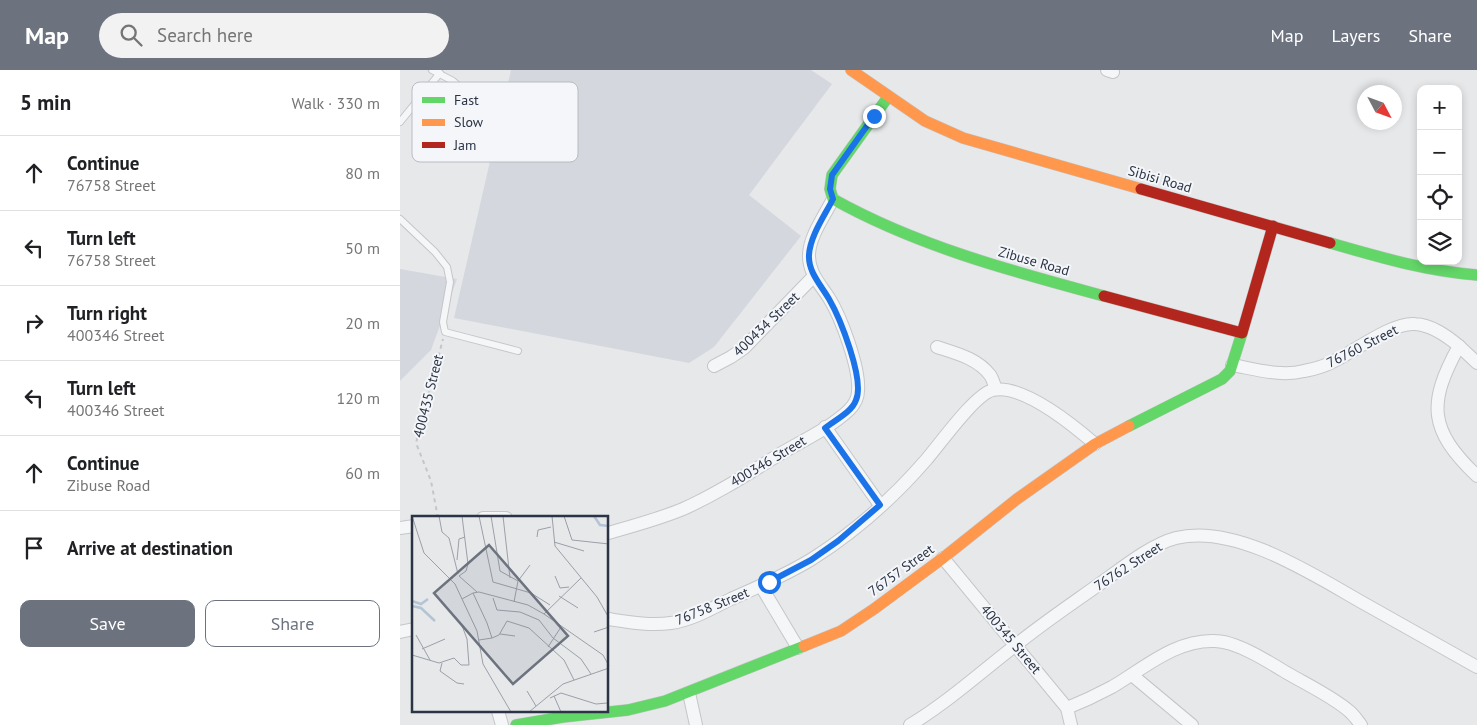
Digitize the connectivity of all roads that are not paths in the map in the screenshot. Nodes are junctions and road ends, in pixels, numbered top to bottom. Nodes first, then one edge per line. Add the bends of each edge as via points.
1 (432, 70) edge
2 (851, 70) edge
3 (440, 73) junction
4 (433, 82) edge
5 (454, 82) edge
6 (888, 97) junction
7 (412, 107) edge
8 (400, 122) edge
9 (833, 199) junction
10 (400, 219) edge
11 (1273, 226) junction
12 (1477, 274) edge
13 (814, 276) junction
14 (1242, 333) junction
15 (1459, 346) junction
16 (937, 347) dead end
17 (518, 351) dead end
18 (1477, 363) edge
19 (1232, 365) junction
20 (714, 366) dead end
21 (996, 389) junction
22 (825, 428) junction
23 (1095, 444) junction
24 (1477, 476) edge
25 (880, 505) junction
26 (609, 533) edge
27 (943, 558) junction
28 (761, 586) junction
29 (609, 619) edge
30 (1015, 645) junction
31 (798, 648) junction
32 (1477, 667) edge
33 (1132, 675) junction
34 (689, 693) junction
35 (1067, 708) junction
36 (498, 712) edge
37 (502, 725) edge
38 (516, 725) edge
39 (696, 725) edge
40 (910, 725) edge
41 (1071, 725) edge
42 (1192, 725) edge
43 (1362, 725) edge

1 - 3 lane
2 - 6 street, Sibisi Road
3 - 4 lane
3 - 5 lane
6 - 9 street via 832,175 830,189
6 - 11 street, Sibisi Road via 925,121 963,138
7 - 8 lane
9 - 13 street, 400346 Street via 810,248 809,263
9 - 14 street, Zibuse Road via 893,230 958,254 1117,301
10 - 17 lane via 443,261 449,274 444,332
11 - 12 street, Sibisi Road via 1408,265 1450,273
11 - 14 street
13 - 20 street, 400434 Street via 744,348
13 - 22 street, 400346 Street via 836,312 851,352 858,384 856,401
14 - 19 street, 76757 Street
15 - 18 street, 76760 Street
15 - 19 street, 76760 Street via 1434,329 1416,324 1402,325 1335,361 1302,372 1280,373
15 - 24 street via 1442,382 1437,412 1449,446
16 - 21 street via 978,364 990,375
19 - 23 street, 76757 Street via 1226,376 1214,383
21 - 23 street via 1009,390 1046,407
21 - 25 street, 76758 Street via 974,403 911,476
22 - 25 street
22 - 26 street, 400346 Street via 683,509
23 - 27 street, 76757 Street via 1017,499
25 - 28 street, 76758 Street via 811,560
27 - 30 street, 400345 Street
27 - 31 street, 76757 Street via 841,631
28 - 29 street, 76758 Street via 672,623
28 - 31 street
30 - 32 street, 76762 Street via 1161,544 1175,538 1199,535 1228,539 1270,553
30 - 35 street, 400345 Street
30 - 40 street, 76762 Street
31 - 34 street, 76757 Street
33 - 35 street
33 - 42 street
33 - 43 street via 1161,656 1185,646 1216,640 1262,658 1349,710
34 - 38 street, 76757 Street via 628,710
34 - 39 street
35 - 41 street, 400345 Street
36 - 37 street

